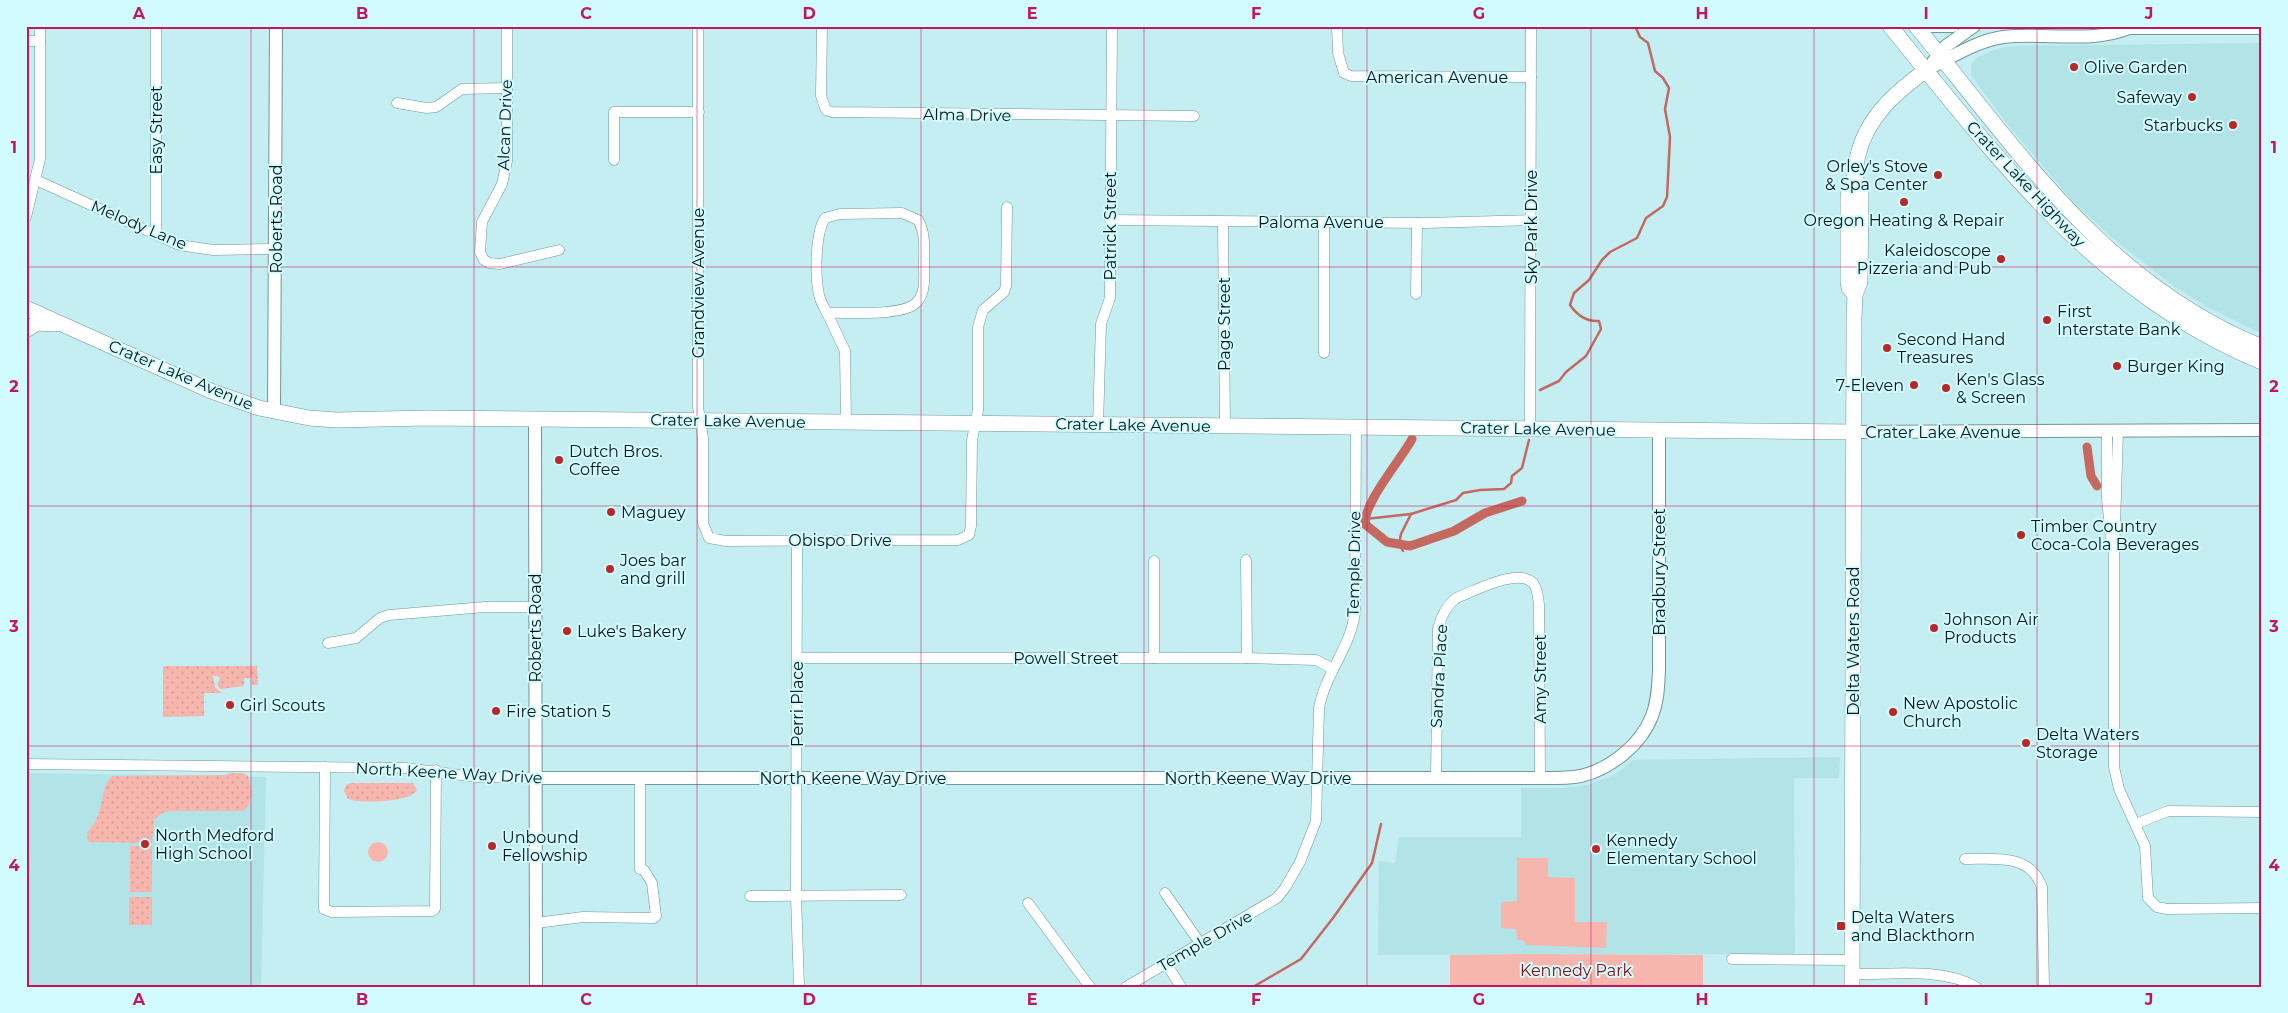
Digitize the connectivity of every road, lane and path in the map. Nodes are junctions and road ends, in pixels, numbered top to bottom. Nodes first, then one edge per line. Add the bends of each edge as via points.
1 (40, 26) edge
2 (156, 26) edge
3 (276, 26) edge
4 (507, 26) edge
5 (698, 26) edge
6 (822, 26) edge
7 (1112, 26) edge
8 (1338, 26) edge
9 (1531, 26) edge
10 (1890, 26) edge
11 (1916, 26) edge
12 (1925, 26) edge
13 (1953, 26) edge
14 (1974, 26) edge
15 (2126, 27) edge
16 (2262, 28) edge
17 (26, 41) edge
18 (40, 41) junction
19 (1942, 58) junction
20 (1926, 70) junction
21 (1531, 77) junction
22 (507, 88) junction
23 (397, 103) dead end
24 (699, 112) junction
25 (1111, 116) junction
26 (1194, 116) dead end
27 (614, 160) dead end
28 (36, 180) junction
29 (1007, 207) dead end
30 (26, 218) edge
31 (1110, 220) junction
32 (1531, 220) junction
33 (1223, 222) junction
34 (1324, 223) junction
35 (1417, 223) junction
36 (156, 234) junction
37 (275, 249) junction
38 (559, 250) dead end
39 (1416, 294) dead end
40 (26, 308) edge
41 (827, 313) junction
42 (66, 326) junction
43 (26, 330) edge
44 (2262, 347) edge
45 (1324, 353) dead end
46 (2262, 362) edge
47 (274, 411) junction
48 (535, 419) junction
49 (700, 421) junction
50 (846, 422) junction
51 (976, 424) junction
52 (1098, 425) junction
53 (1225, 426) junction
54 (1356, 427) junction
55 (1530, 429) junction
56 (1659, 430) junction
57 (2262, 430) edge
58 (1853, 432) junction
59 (2112, 432) junction
60 (709, 538) joint
61 (797, 540) junction
62 (1154, 560) dead end
63 (1246, 560) dead end
64 (1532, 582) joint
65 (535, 607) junction
66 (328, 643) dead end
67 (797, 658) junction
68 (1154, 658) junction
69 (1247, 658) junction
70 (1333, 669) junction
71 (1653, 713) joint
72 (26, 764) edge
73 (324, 767) junction
74 (436, 770) junction
75 (1318, 777) junction
76 (536, 778) junction
77 (640, 778) junction
78 (797, 778) junction
79 (1436, 778) junction
80 (1540, 778) junction
81 (2262, 812) edge
82 (2136, 824) junction
83 (1965, 860) dead end
84 (1165, 893) dead end
85 (901, 895) dead end
86 (750, 896) dead end
87 (796, 896) junction
88 (1028, 903) dead end
89 (2262, 908) edge
90 (536, 923) junction
91 (1200, 943) junction
92 (1732, 959) dead end
93 (1166, 963) junction
94 (1852, 974) edge
95 (536, 987) edge
96 (799, 987) edge
97 (1090, 987) edge
98 (1126, 987) edge
99 (1182, 987) edge
100 (1976, 987) edge
101 (2044, 987) edge

1 - 18 street
2 - 36 street, Easy Street
3 - 37 street, Roberts Road
4 - 22 street, Alcan Drive
5 - 24 street, Grandview Avenue
6 - 25 street, Alma Drive via 821,96 826,110 839,114
7 - 25 street, Patrick Street
8 - 21 street, American Avenue via 1340,64 1344,73 1352,76
9 - 21 street, Sky Park Drive
10 - 20 main road, Crater Lake Highway
11 - 19 main road, Crater Lake Highway
12 - 13 street
14 - 19 street, Delta Waters Road via 1946,46
15 - 16 street, Delta Waters Road
15 - 19 street, Delta Waters Road via 2112,35 2002,37
17 - 18 street
18 - 28 street via 40,159
19 - 20 street, Delta Waters Road
19 - 44 main road, Crater Lake Highway via 2054,196 2118,258 2150,284 2195,313
20 - 46 main road, Crater Lake Highway via 2036,199 2108,270 2174,318
20 - 58 main road, Delta Waters Road via 1882,107 1870,125 1850,185 1848,268 1849,288 1855,295
21 - 32 street, Sky Park Drive
22 - 23 street via 462,89 436,107
22 - 38 street, Alcan Drive via 507,161 502,184 482,222 481,257 489,263 500,264
24 - 27 street via 614,112
24 - 49 street, Grandview Avenue
25 - 26 street, Alma Drive
25 - 31 street, Patrick Street
28 - 30 street
28 - 36 street, Melody Lane
29 - 51 street via 1006,286 1004,292 983,310 978,327
31 - 33 street, Paloma Avenue
31 - 52 street, Patrick Street via 1110,298 1101,324
32 - 35 street, Paloma Avenue
32 - 55 street, Sky Park Drive
33 - 34 street, Paloma Avenue
33 - 53 street, Page Street
34 - 35 street, Paloma Avenue
34 - 45 street
35 - 39 street
36 - 37 street, Melody Lane via 196,249
37 - 47 street, Roberts Road
40 - 42 main road, Crater Lake Avenue
41 - 41 street via 819,296 818,282 818,233 825,218 840,214 902,213 918,220 924,234 924,285 916,303 897,311
41 - 50 street via 845,351
42 - 43 main road via 43,322
42 - 47 main road, Crater Lake Avenue via 211,391
47 - 48 main road, Crater Lake Avenue via 347,421
48 - 49 main road, Crater Lake Avenue
48 - 65 street, Roberts Road
49 - 50 main road, Crater Lake Avenue
49 - 60 street, Grandview Avenue via 703,523
50 - 51 main road, Crater Lake Avenue
51 - 52 main road, Crater Lake Avenue
51 - 61 street, Obispo Drive via 972,440 969,535 958,540
52 - 53 main road, Crater Lake Avenue
53 - 54 main road, Crater Lake Avenue
54 - 55 main road, Crater Lake Avenue
54 - 70 street, Temple Drive via 1355,612 1349,635
55 - 56 main road, Crater Lake Avenue
56 - 58 main road, Crater Lake Avenue
56 - 71 street, Bradbury Street via 1659,671
57 - 59 street, Crater Lake Avenue
58 - 59 street, Crater Lake Avenue
58 - 94 main road, Delta Waters Road
59 - 82 street via 2114,767 2119,788
60 - 61 street, Obispo Drive via 726,541
61 - 67 street, Perri Place
62 - 68 street
63 - 69 street
64 - 79 street, Sandra Place via 1518,577 1508,578 1456,598 1440,619
64 - 80 street, Amy Street via 1539,605
65 - 66 street via 485,607 389,616 380,618 356,638
65 - 76 street, Roberts Road
67 - 68 street, Powell Street
67 - 78 street, Perri Place
68 - 69 street, Powell Street
69 - 70 street, Powell Street via 1316,660
70 - 75 street, Temple Drive via 1319,708
71 - 80 street, North Keene Way Drive via 1632,746 1606,766 1571,778
72 - 73 street, North Keene Way Drive
73 - 74 street, North Keene Way Drive
73 - 74 street via 324,909 332,912 435,909
74 - 76 street, North Keene Way Drive via 477,777
75 - 78 street, North Keene Way Drive
75 - 79 street, North Keene Way Drive
75 - 91 street, Temple Drive via 1316,821 1300,862 1285,888 1263,908
76 - 77 street, North Keene Way Drive
76 - 90 street, Roberts Road
77 - 78 street, North Keene Way Drive
77 - 90 street via 640,869 652,883 656,916 583,917
78 - 87 street, Perri Place
79 - 80 street, North Keene Way Drive
81 - 82 street via 2168,811
82 - 89 street via 2145,846 2148,898 2157,907
83 - 101 street via 2016,861 2030,868 2039,879 2042,886
84 - 91 street
85 - 87 street
86 - 87 street
87 - 96 street, Perri Place
88 - 97 street
90 - 95 street, Roberts Road
91 - 93 street, Temple Drive
92 - 94 street
93 - 98 street, Temple Drive
93 - 99 street
94 - 100 street via 1943,975

